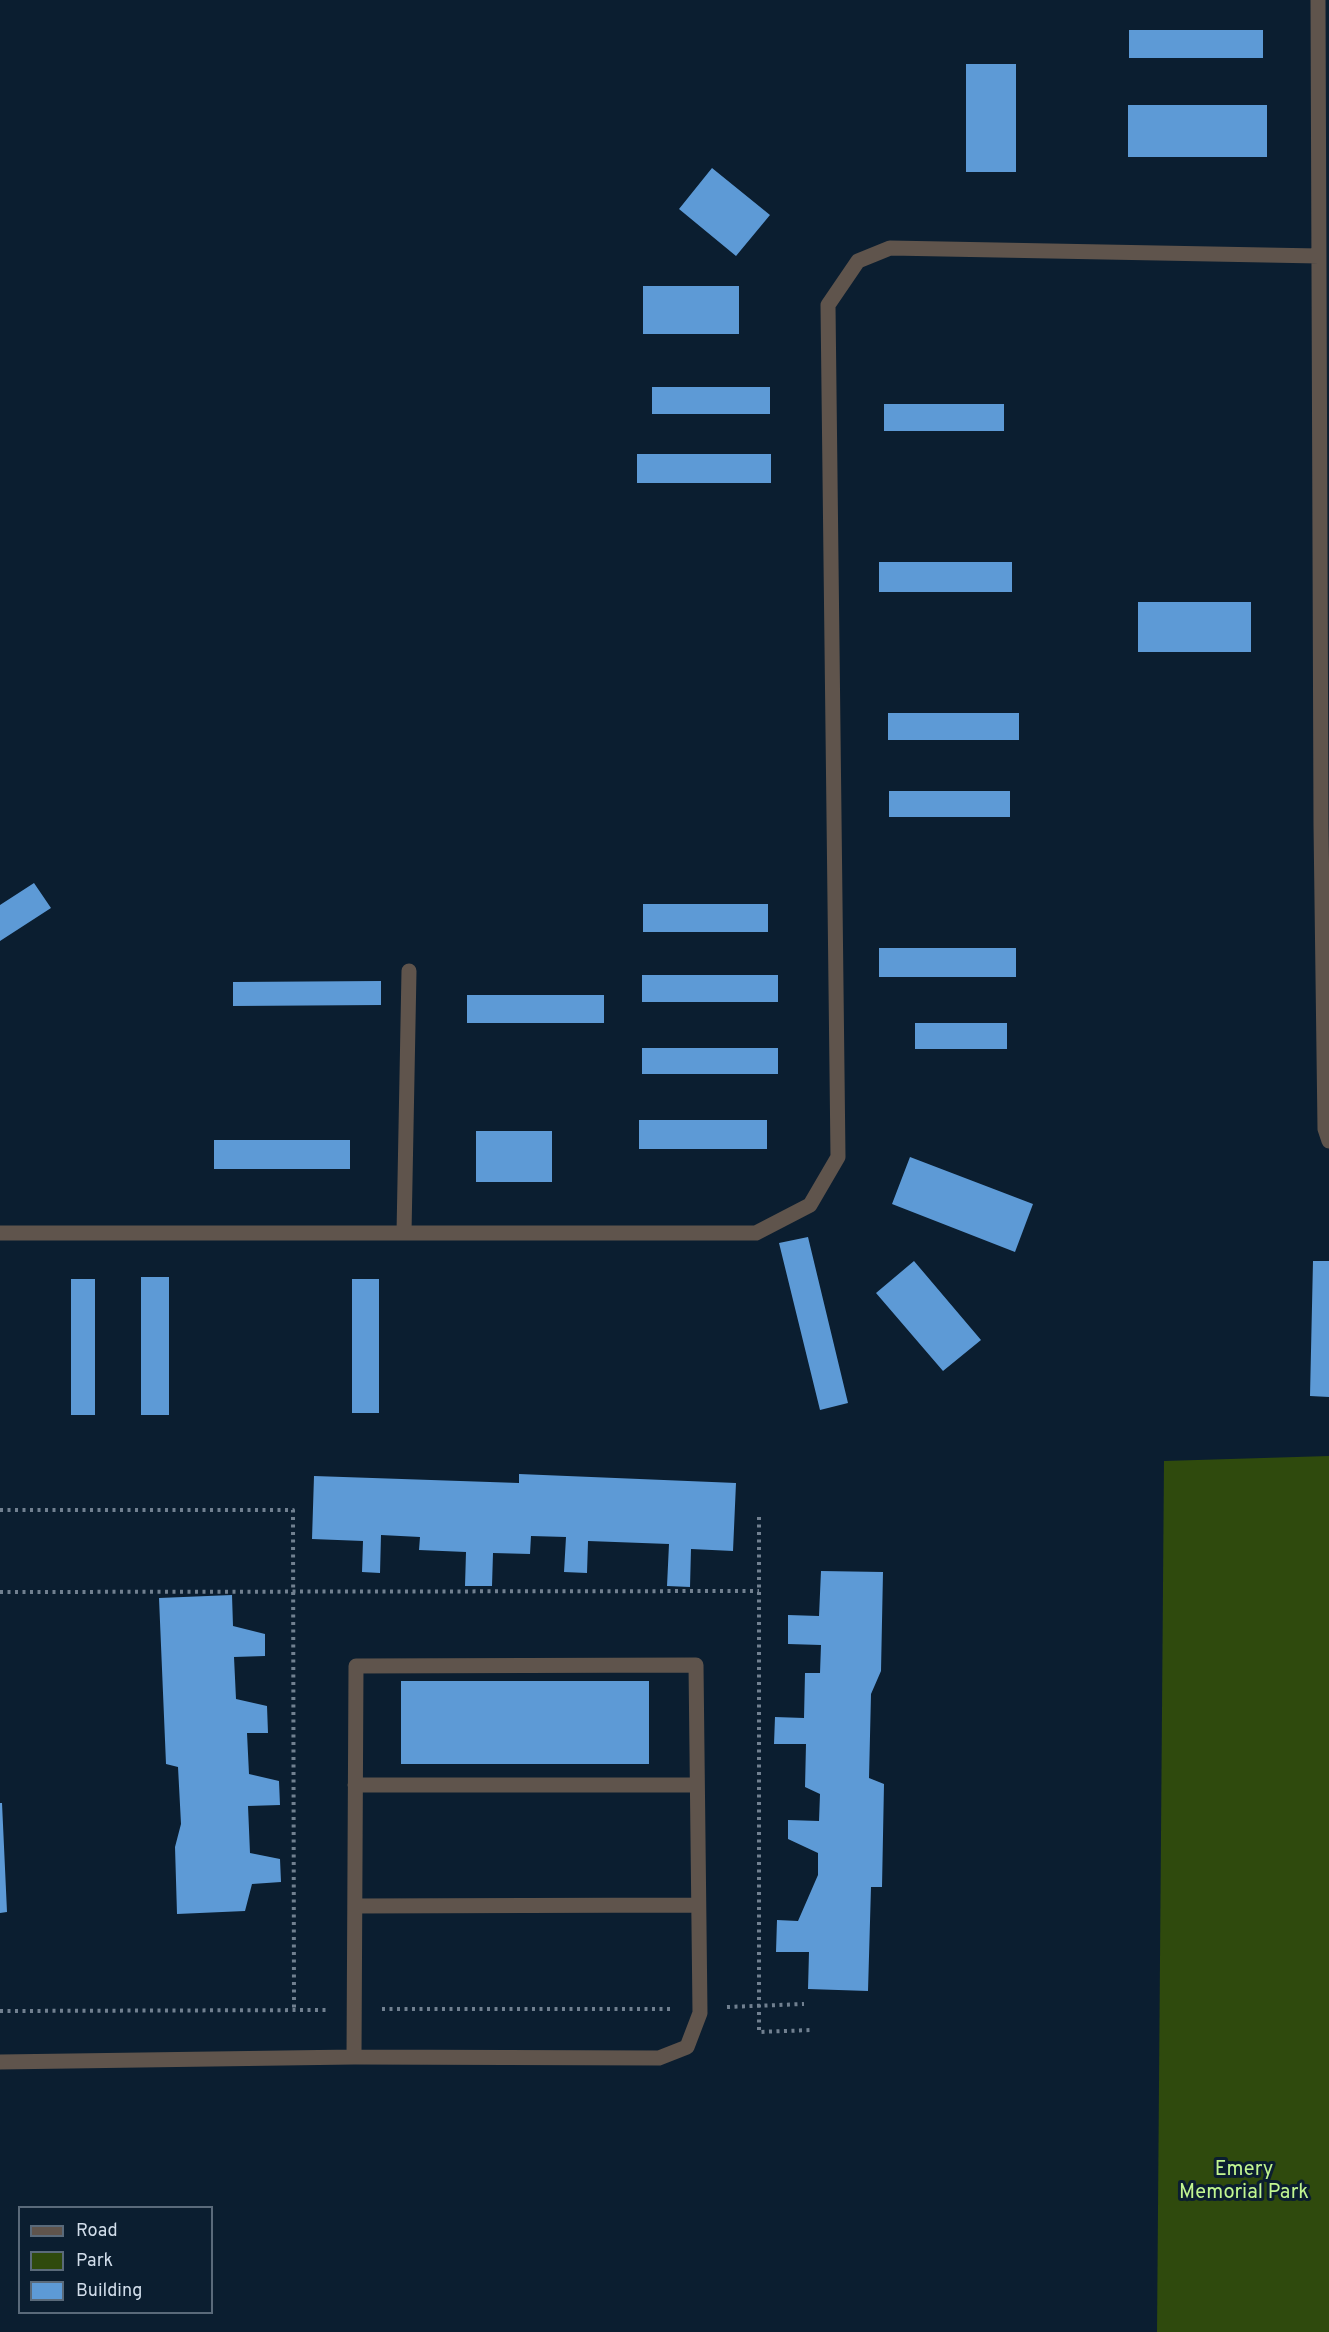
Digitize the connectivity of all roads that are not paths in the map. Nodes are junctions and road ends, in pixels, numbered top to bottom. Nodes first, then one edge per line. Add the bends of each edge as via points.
1 (1322, 2) edge
2 (1319, 256) junction
3 (1324, 416) edge
4 (1325, 824) edge
5 (409, 971) dead end
6 (1329, 1141) edge
7 (0, 1233) edge
8 (404, 1233) junction
9 (355, 1785) junction
10 (698, 1785) junction
11 (699, 1905) junction
12 (355, 1906) junction
13 (354, 2057) junction
14 (0, 2062) edge

1 - 2 lane
2 - 3 lane
2 - 8 lane via 890,248 858,261 828,305 838,1157 810,1205 756,1233
3 - 4 lane
4 - 6 lane via 1325,1129
5 - 8 lane
7 - 8 lane
9 - 10 lane
9 - 10 lane via 356,1666 696,1665
9 - 12 lane
10 - 11 lane
11 - 12 lane
11 - 13 lane via 700,2013 687,2047 659,2058
12 - 13 lane
13 - 14 lane

